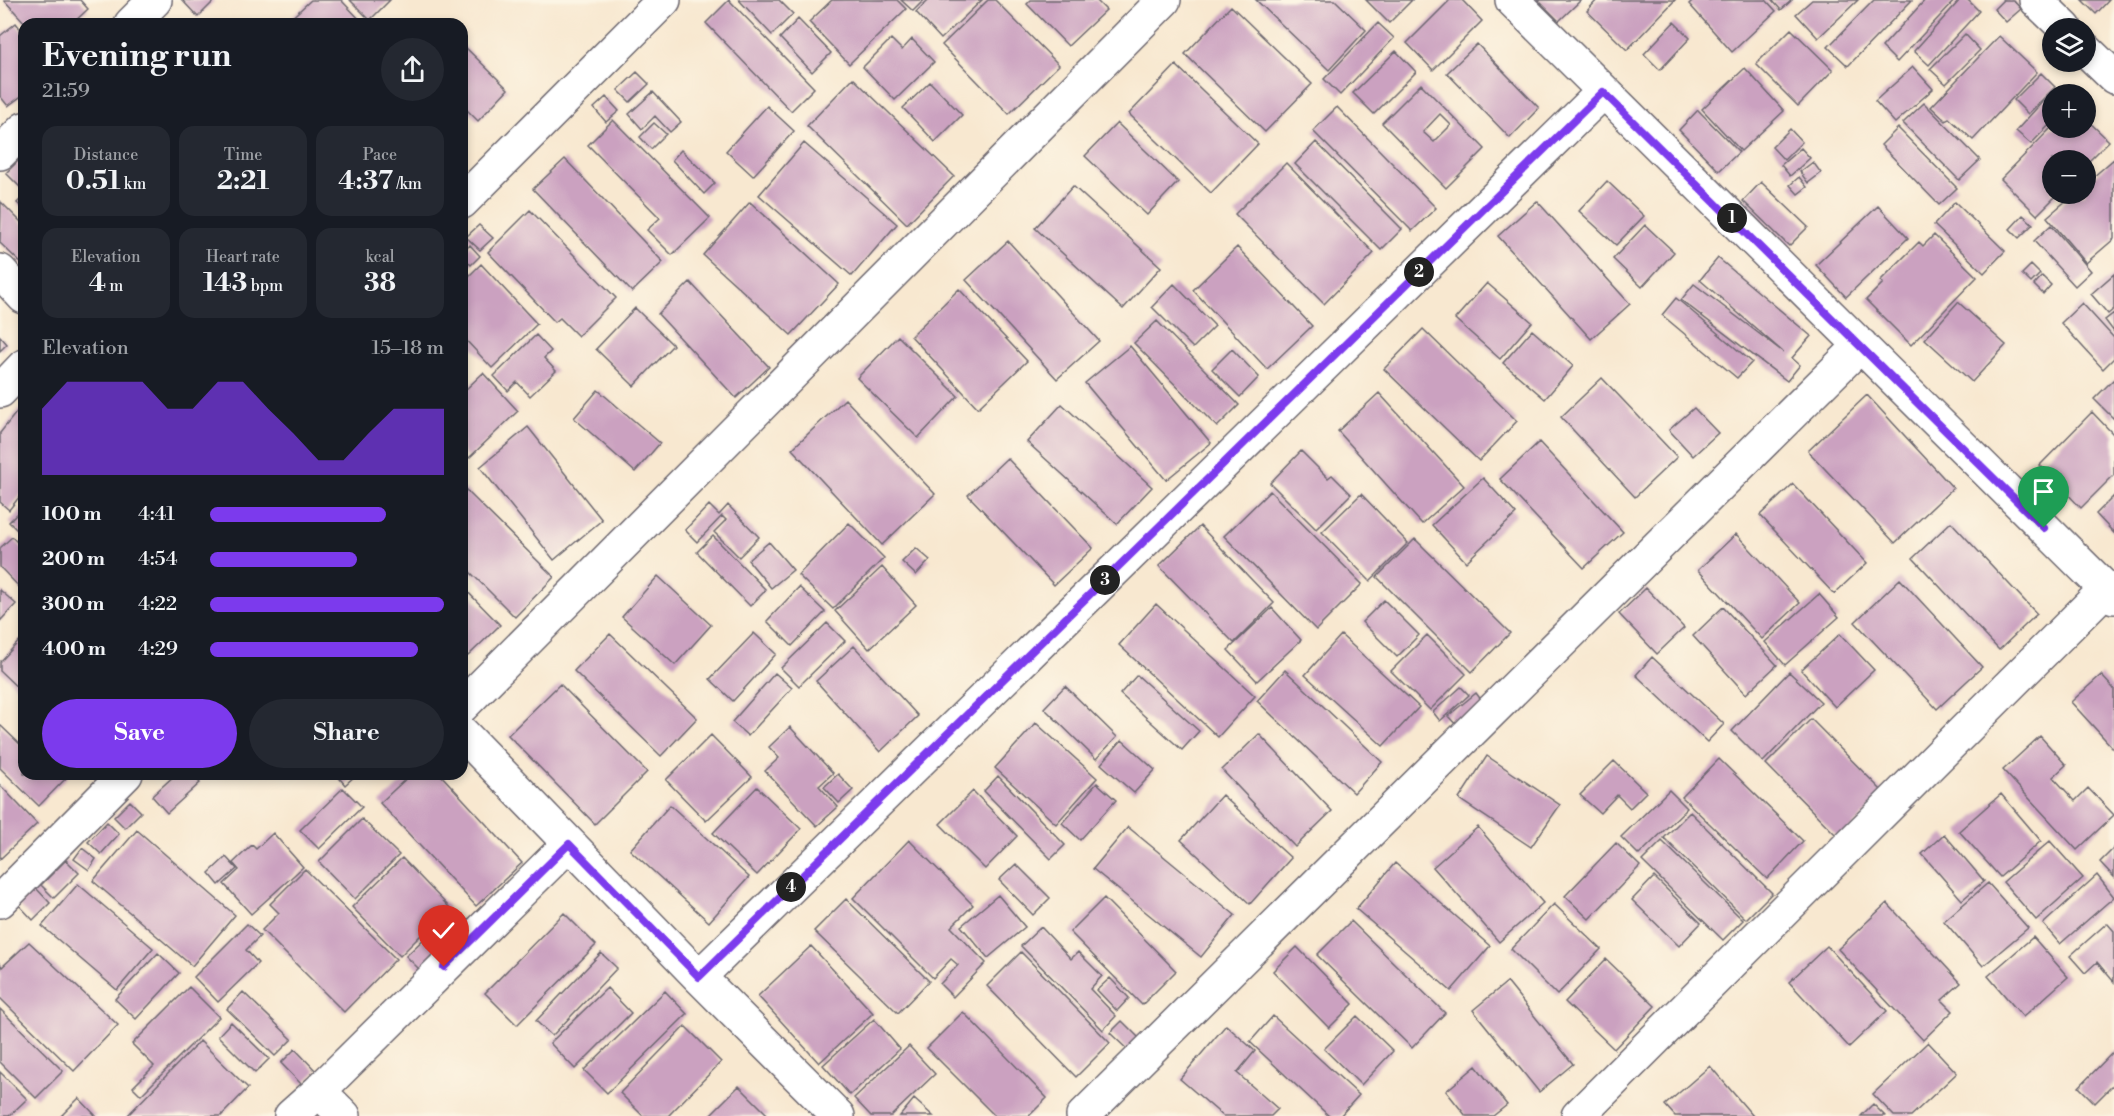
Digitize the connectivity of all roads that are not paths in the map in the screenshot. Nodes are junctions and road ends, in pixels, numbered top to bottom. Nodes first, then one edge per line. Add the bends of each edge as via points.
1 (155, 0) edge
2 (664, 0) edge
3 (1164, 0) edge
4 (1512, 0) edge
5 (2036, 0) edge
6 (137, 18) edge
7 (2055, 18) edge
8 (2096, 60) edge
9 (2114, 77) edge
10 (1603, 92) junction
11 (18, 135) edge
12 (0, 153) edge
13 (468, 196) edge
14 (0, 271) edge
15 (18, 290) edge
16 (1861, 345) junction
17 (18, 372) edge
18 (0, 391) edge
19 (2110, 593) edge
20 (468, 700) edge
21 (468, 740) edge
22 (120, 780) edge
23 (569, 844) junction
24 (0, 901) edge
25 (699, 977) junction
26 (319, 1091) junction
27 (291, 1116) edge
28 (344, 1116) edge
29 (838, 1116) edge
30 (1083, 1116) edge
31 (1578, 1116) edge

1 - 6 street
2 - 13 street
3 - 20 street
4 - 10 street
5 - 7 street
8 - 9 street
10 - 16 street
10 - 25 street
11 - 12 street
14 - 15 street
16 - 19 street
16 - 30 street
17 - 18 street
19 - 31 street
21 - 23 street
22 - 24 street
23 - 25 street
23 - 26 street
25 - 29 street
26 - 27 street
26 - 28 street

